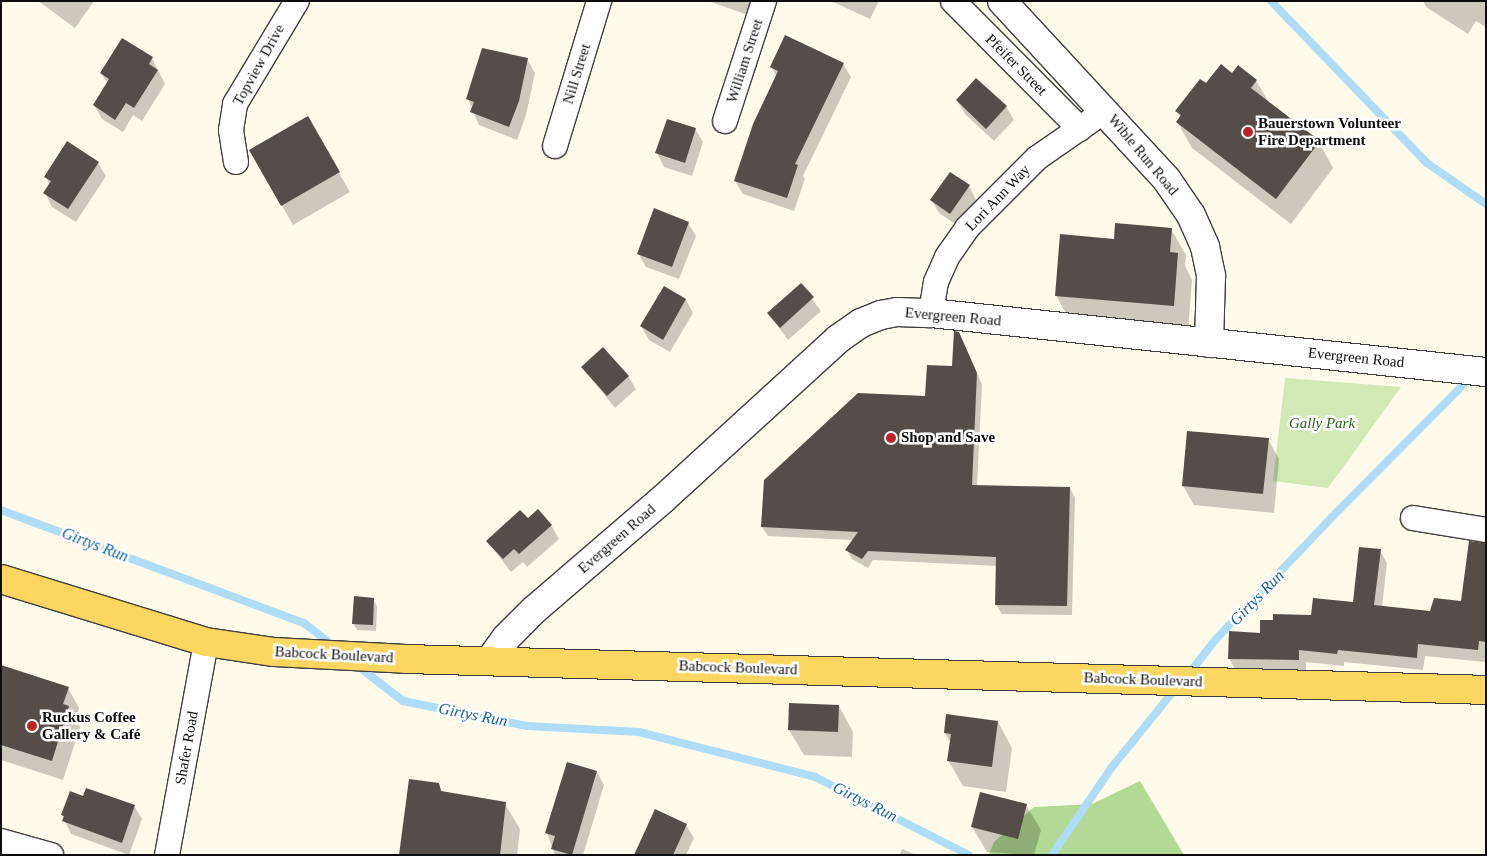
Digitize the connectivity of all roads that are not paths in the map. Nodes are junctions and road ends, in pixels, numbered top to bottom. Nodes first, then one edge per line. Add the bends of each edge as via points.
1 (296, 1) edge
2 (599, 1) edge
3 (764, 1) edge
4 (953, 1) edge
5 (1002, 1) edge
6 (1105, 111) junction
7 (725, 121) dead end
8 (1080, 129) junction
9 (555, 146) dead end
10 (236, 162) dead end
11 (931, 313) junction
12 (1209, 343) junction
13 (1486, 372) edge
14 (1412, 518) dead end
15 (1486, 530) edge
16 (1, 579) edge
17 (206, 642) junction
18 (490, 660) junction
19 (1486, 690) edge
20 (1, 841) edge
21 (51, 855) edge
22 (167, 855) edge

1 - 10 street, Topview Drive via 235,104 231,130
2 - 9 street, Nill Street
3 - 7 street, William Street
4 - 8 street, Pfeifer Street
5 - 6 street, Wible Run Road
6 - 8 street, Lori Ann Way
6 - 12 street, Wible Run Road via 1167,180 1191,215 1205,248 1210,276
8 - 11 street, Lori Ann Way via 1037,158 967,228 947,257 936,282
11 - 12 street, Evergreen Road
11 - 18 street, Evergreen Road via 881,315 861,323 838,339 664,500 534,610 506,638
12 - 13 street, Evergreen Road
14 - 15 street
16 - 17 main road, Babcock Boulevard
17 - 18 main road, Babcock Boulevard via 332,656
17 - 22 street, Shafer Road
18 - 19 main road, Babcock Boulevard
20 - 21 street

